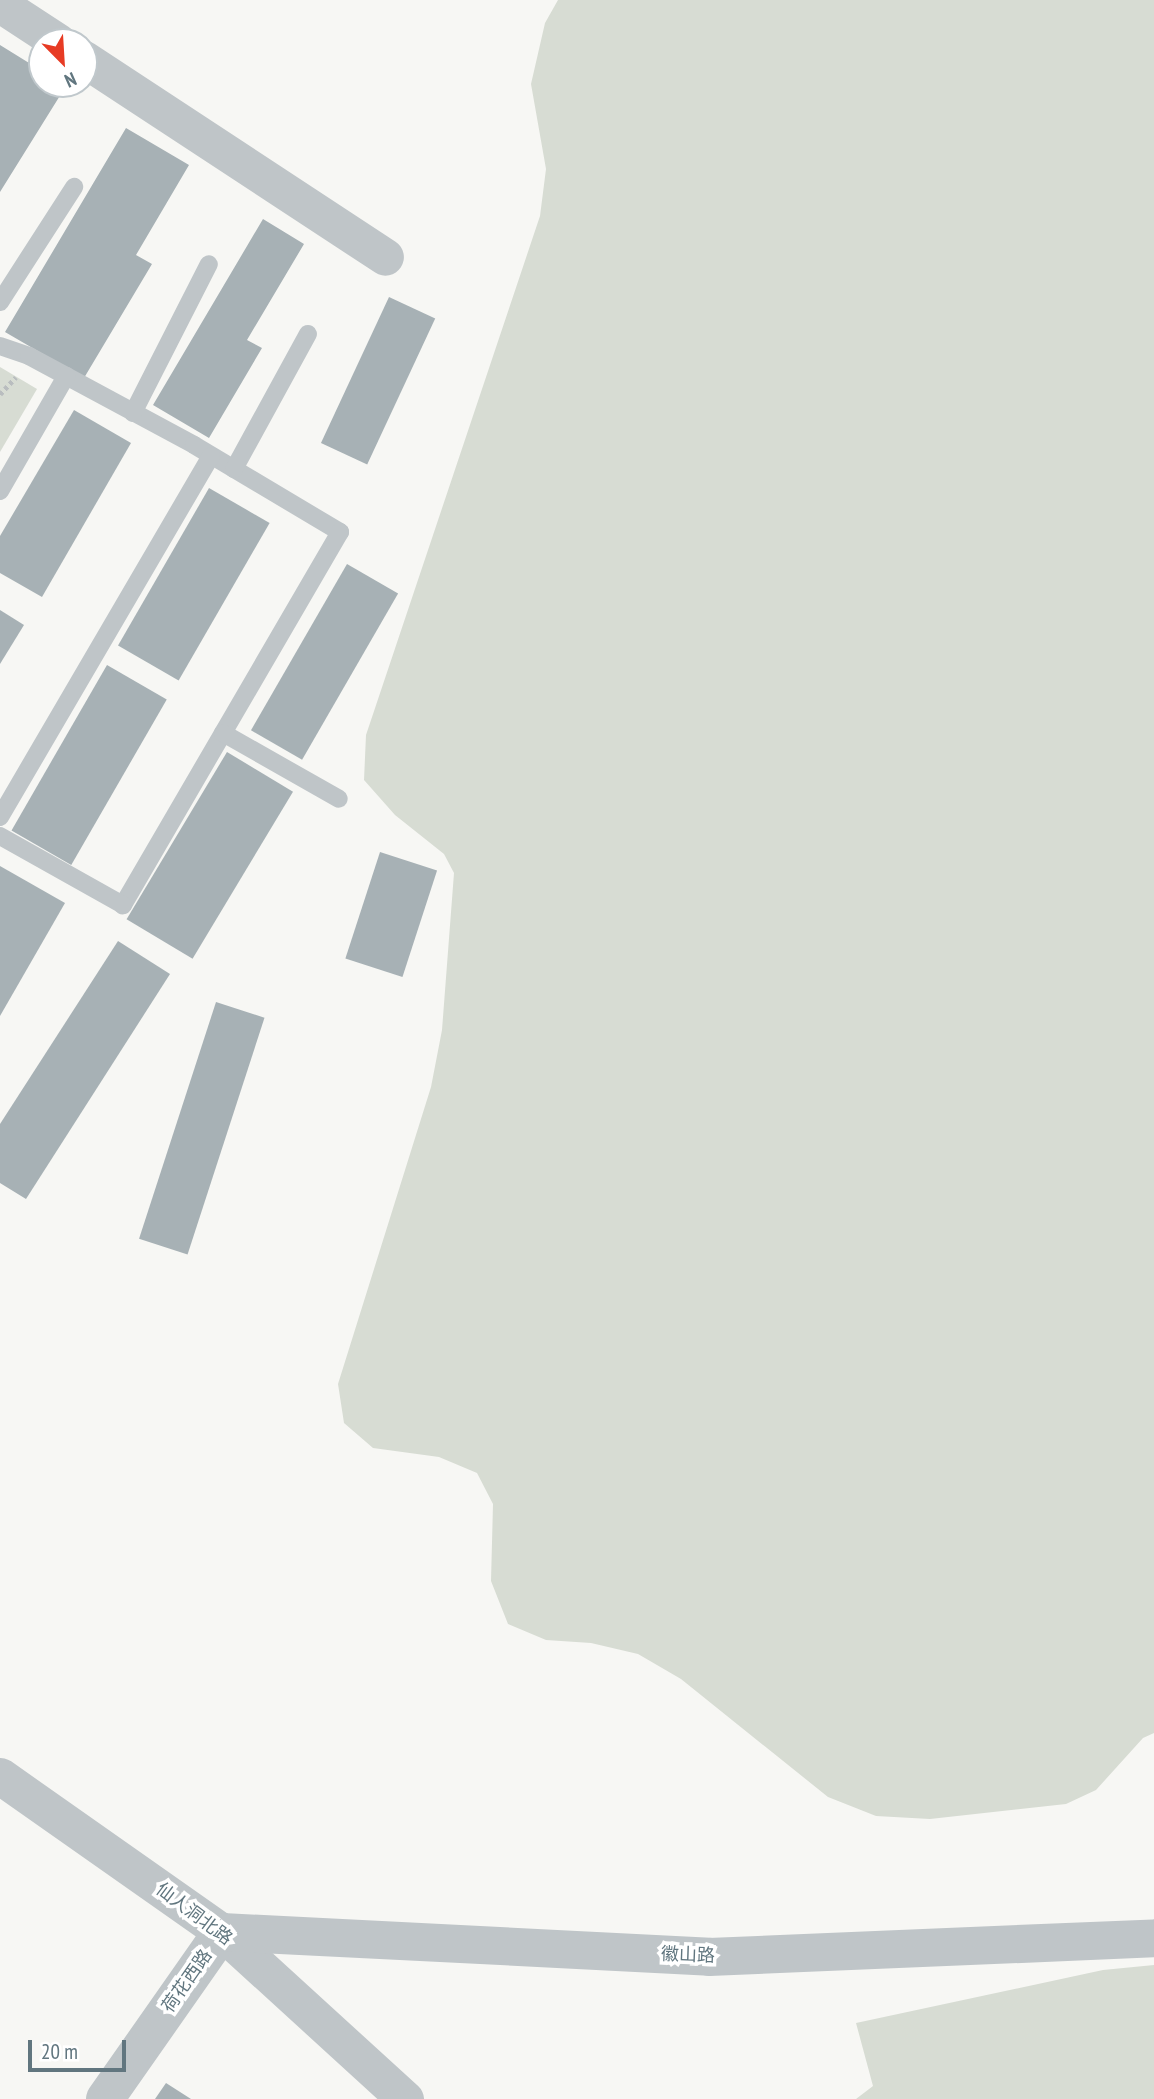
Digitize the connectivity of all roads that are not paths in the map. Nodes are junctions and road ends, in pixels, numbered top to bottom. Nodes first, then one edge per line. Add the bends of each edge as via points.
1 (0, 4) edge
2 (37, 28) edge
3 (98, 68) edge
4 (74, 187) dead end
5 (385, 257) dead end
6 (209, 264) dead end
7 (0, 302) edge
8 (308, 334) dead end
9 (0, 346) edge
10 (66, 376) junction
11 (133, 413) junction
12 (211, 456) junction
13 (234, 469) junction
14 (0, 491) edge
15 (223, 733) junction
16 (339, 799) dead end
17 (0, 817) edge
18 (0, 836) edge
19 (0, 1776) edge
20 (222, 1932) junction
21 (1154, 1938) edge
22 (105, 2099) edge
23 (405, 2099) edge

1 - 2 street
3 - 5 street
4 - 7 lane
6 - 11 lane
8 - 13 lane
9 - 10 lane
10 - 11 lane
10 - 14 lane
11 - 12 lane
12 - 13 lane
12 - 17 lane
13 - 15 lane via 340,532
15 - 16 lane
15 - 18 lane via 123,905
19 - 20 street, 仙人洞北路
20 - 21 street, 徽山路 via 709,1957
20 - 22 street, 荷花西路
20 - 23 street, 仙人洞北路

